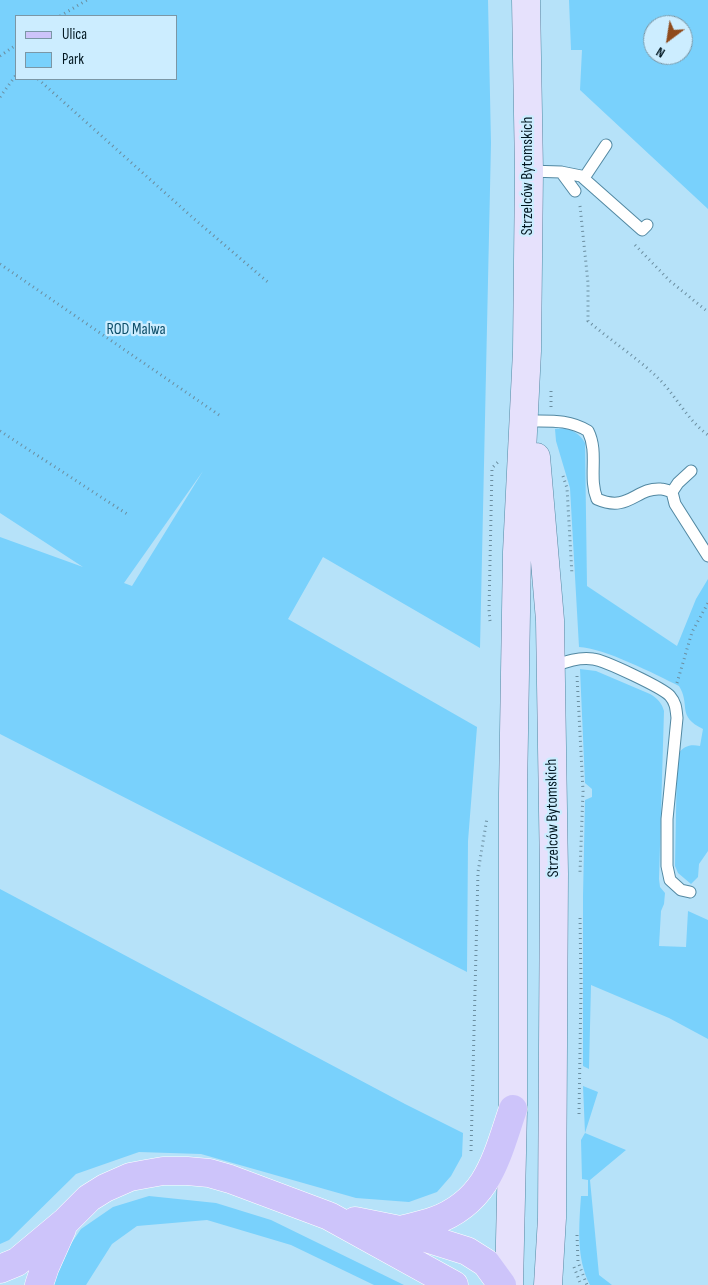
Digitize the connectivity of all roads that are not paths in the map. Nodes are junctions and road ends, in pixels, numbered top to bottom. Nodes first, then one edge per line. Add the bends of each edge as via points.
1 (526, 0) edge
2 (606, 145) dead end
3 (529, 171) junction
4 (561, 172) junction
5 (584, 178) junction
6 (575, 191) road end
7 (647, 225) dead end
8 (528, 430) junction
9 (691, 471) dead end
10 (672, 492) junction
11 (708, 556) edge
12 (551, 667) junction
13 (690, 892) dead end
14 (513, 1109) junction
15 (329, 1216) junction
16 (66, 1221) junction
17 (400, 1230) junction
18 (0, 1269) edge
19 (39, 1285) edge
20 (454, 1285) edge
21 (502, 1285) edge
22 (509, 1285) edge
23 (548, 1285) edge

1 - 3 main road, Strzelców Bytomskich
2 - 5 lane
3 - 4 lane
3 - 8 main road, Strzelców Bytomskich
4 - 5 lane
4 - 6 lane
5 - 7 lane via 642,230
8 - 10 lane via 572,423 588,431 594,448 594,490 598,499 604,502 620,503 653,490
8 - 12 main road, Strzelców Bytomskich via 550,620
8 - 14 main road, Strzelców Bytomskich via 517,552
9 - 10 lane
10 - 11 lane via 675,504
12 - 13 lane via 576,659 594,659 655,685 676,705 667,819 667,866 670,880 681,890
12 - 23 main road, Strzelców Bytomskich via 554,874 552,1218
14 - 17 main road via 491,1171 474,1196 457,1210 434,1221
14 - 22 main road, Strzelców Bytomskich
15 - 16 main road via 209,1173 163,1171 130,1177 105,1188 89,1198
15 - 17 main road
15 - 20 main road
16 - 18 main road via 17,1262
16 - 19 main road
17 - 21 main road via 467,1251 486,1262

